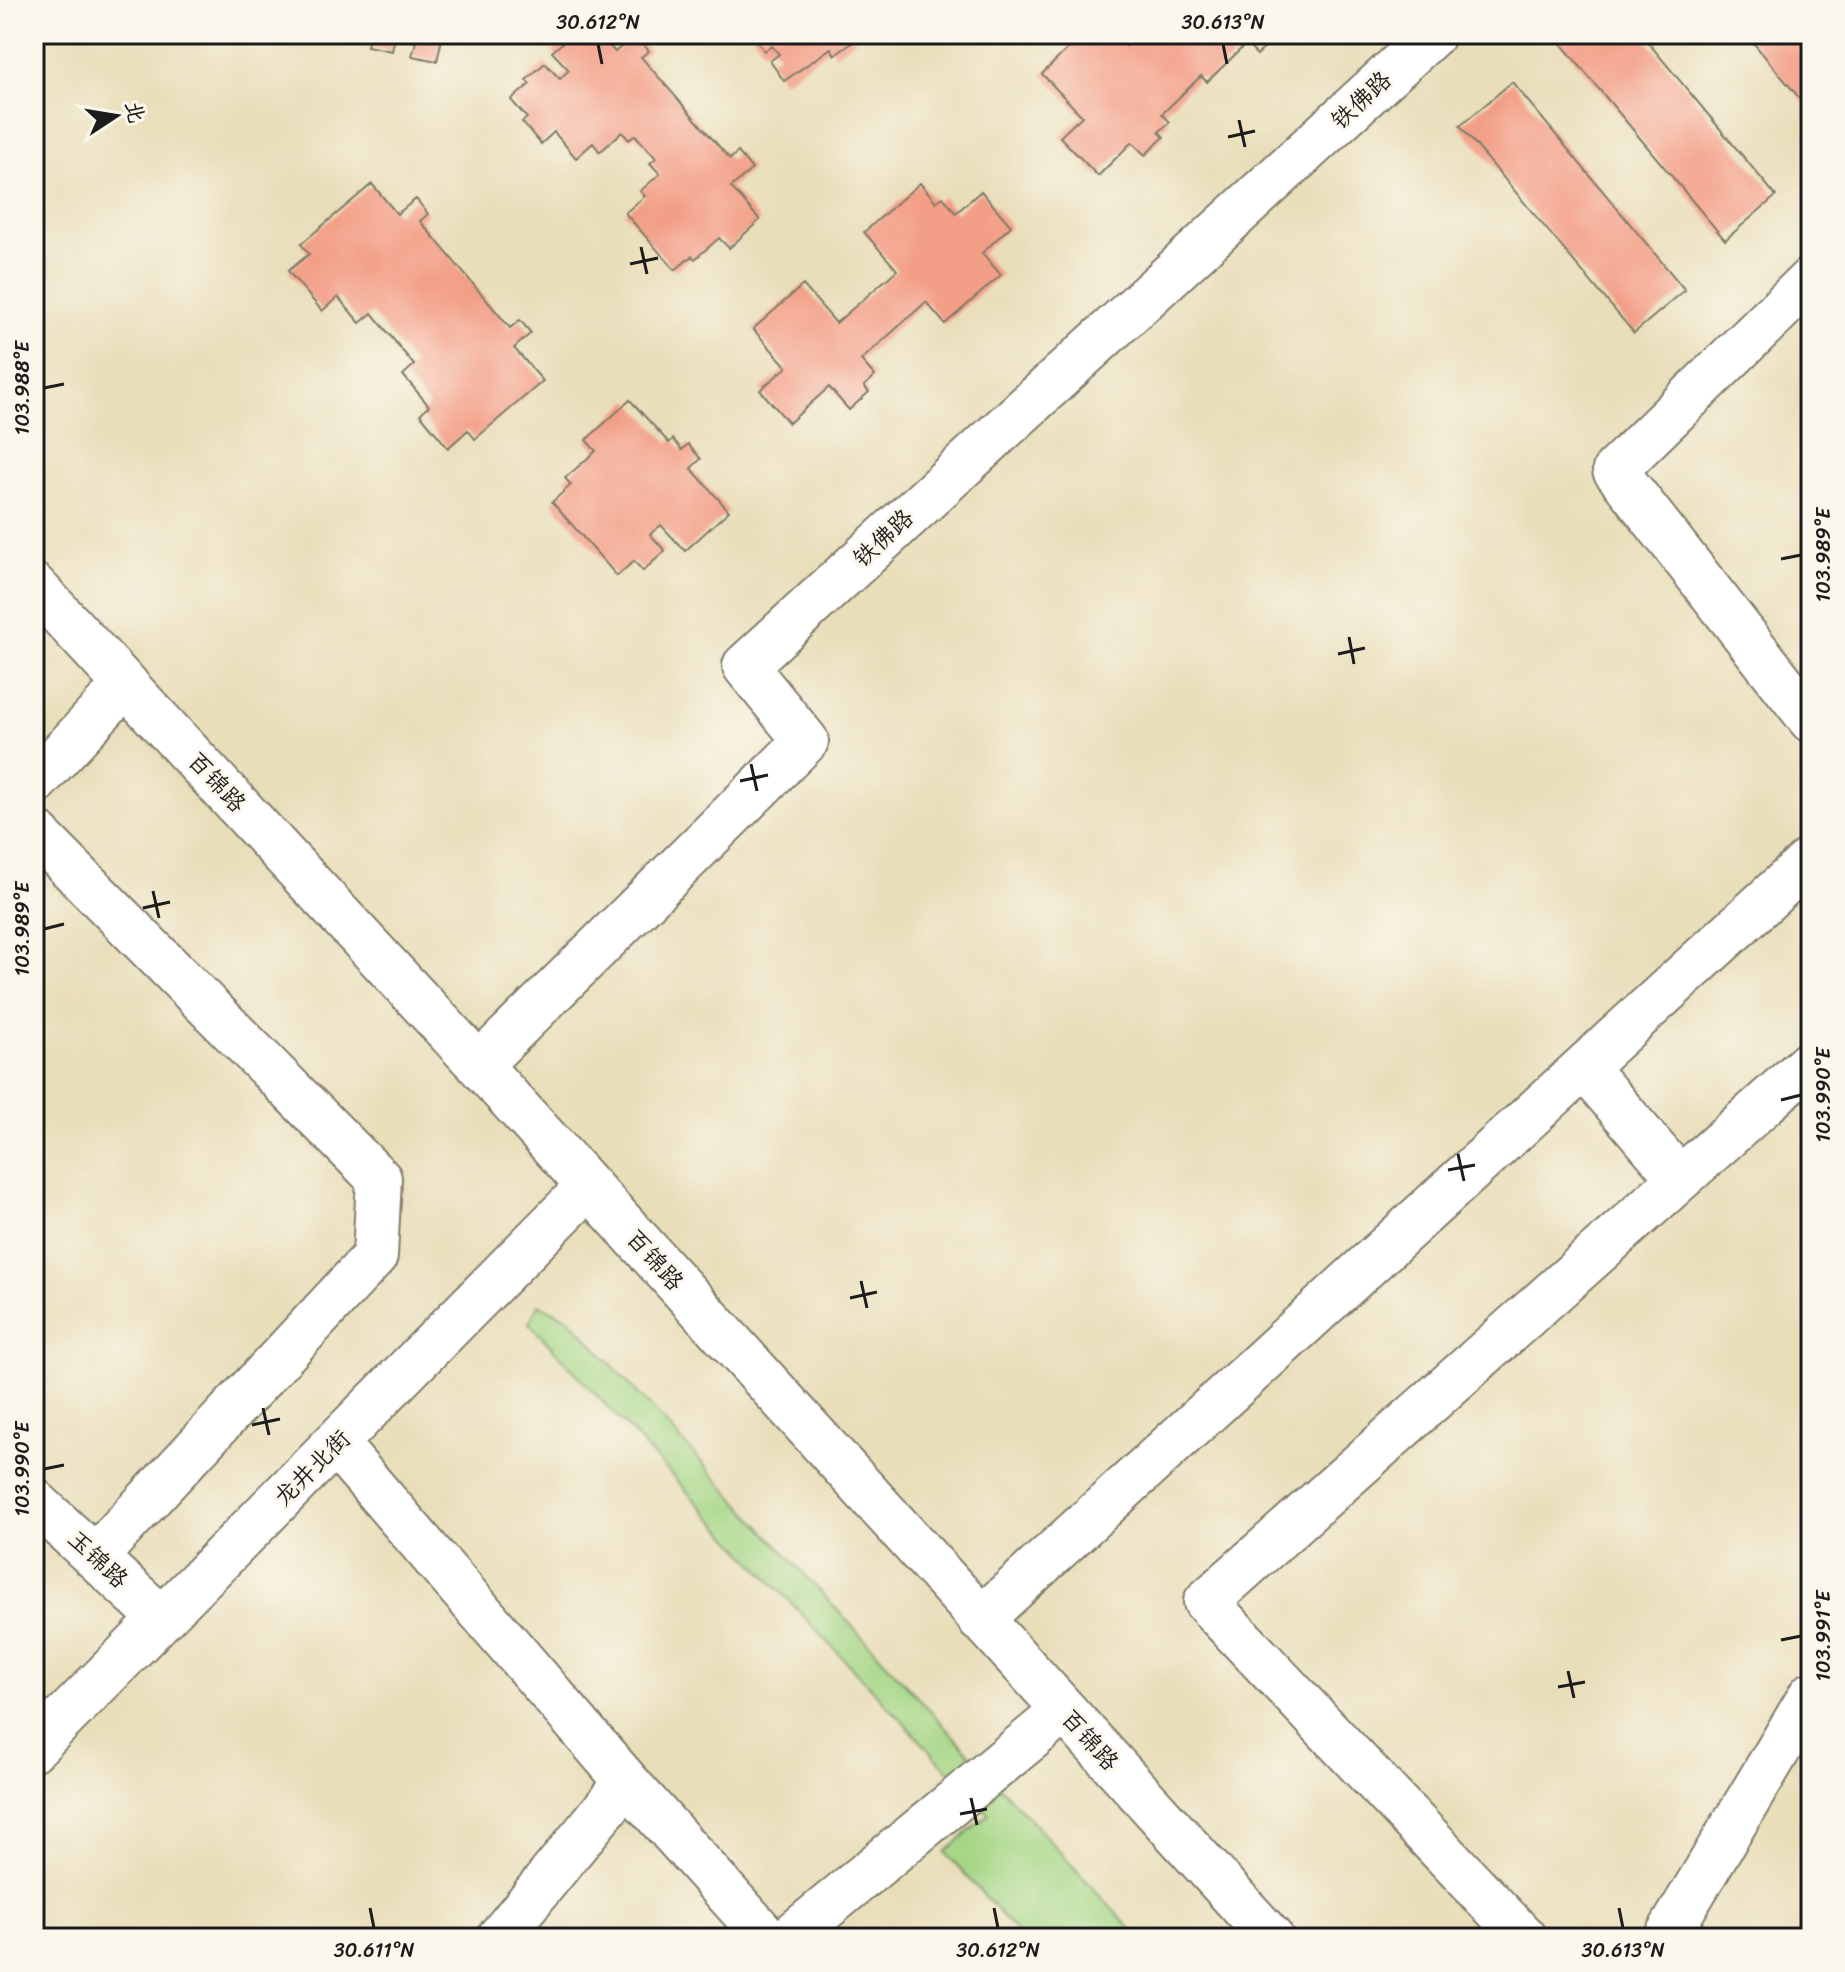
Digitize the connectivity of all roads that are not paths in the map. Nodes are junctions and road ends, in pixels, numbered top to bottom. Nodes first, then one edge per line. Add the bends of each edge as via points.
1 (1433, 34) edge
2 (1811, 279) edge
3 (34, 586) edge
4 (126, 684) junction
5 (1811, 720) edge
6 (34, 783) edge
7 (34, 831) edge
8 (1811, 859) edge
9 (1811, 1062) edge
10 (479, 1065) junction
11 (1584, 1067) junction
12 (1680, 1179) junction
13 (588, 1187) junction
14 (336, 1444) junction
15 (34, 1501) edge
16 (95, 1557) junction
17 (161, 1618) junction
18 (980, 1620) junction
19 (1811, 1695) edge
20 (1064, 1711) junction
21 (34, 1748) edge
22 (627, 1782) junction
23 (499, 1938) edge
24 (767, 1938) edge
25 (789, 1938) edge
26 (1271, 1938) edge
27 (1524, 1938) edge
28 (1666, 1938) edge

1 - 10 street, 铁佛路 via 745,666 806,741
2 - 5 street via 1615,470
3 - 4 street, 百锦路
4 - 6 street
4 - 10 street, 百锦路
7 - 16 street via 379,1179 375,1256
8 - 11 street
9 - 12 street
10 - 13 street, 百锦路
11 - 12 street
11 - 18 street
12 - 27 street via 1206,1602
13 - 14 street, 龙井北街
13 - 18 street, 百锦路
14 - 17 street, 龙井北街
14 - 22 street
15 - 16 street, 玉锦路
16 - 17 street, 玉锦路
17 - 21 street, 龙井北街
18 - 20 street, 百锦路
19 - 28 street
20 - 25 street
20 - 26 street, 百锦路
22 - 23 street
22 - 24 street

